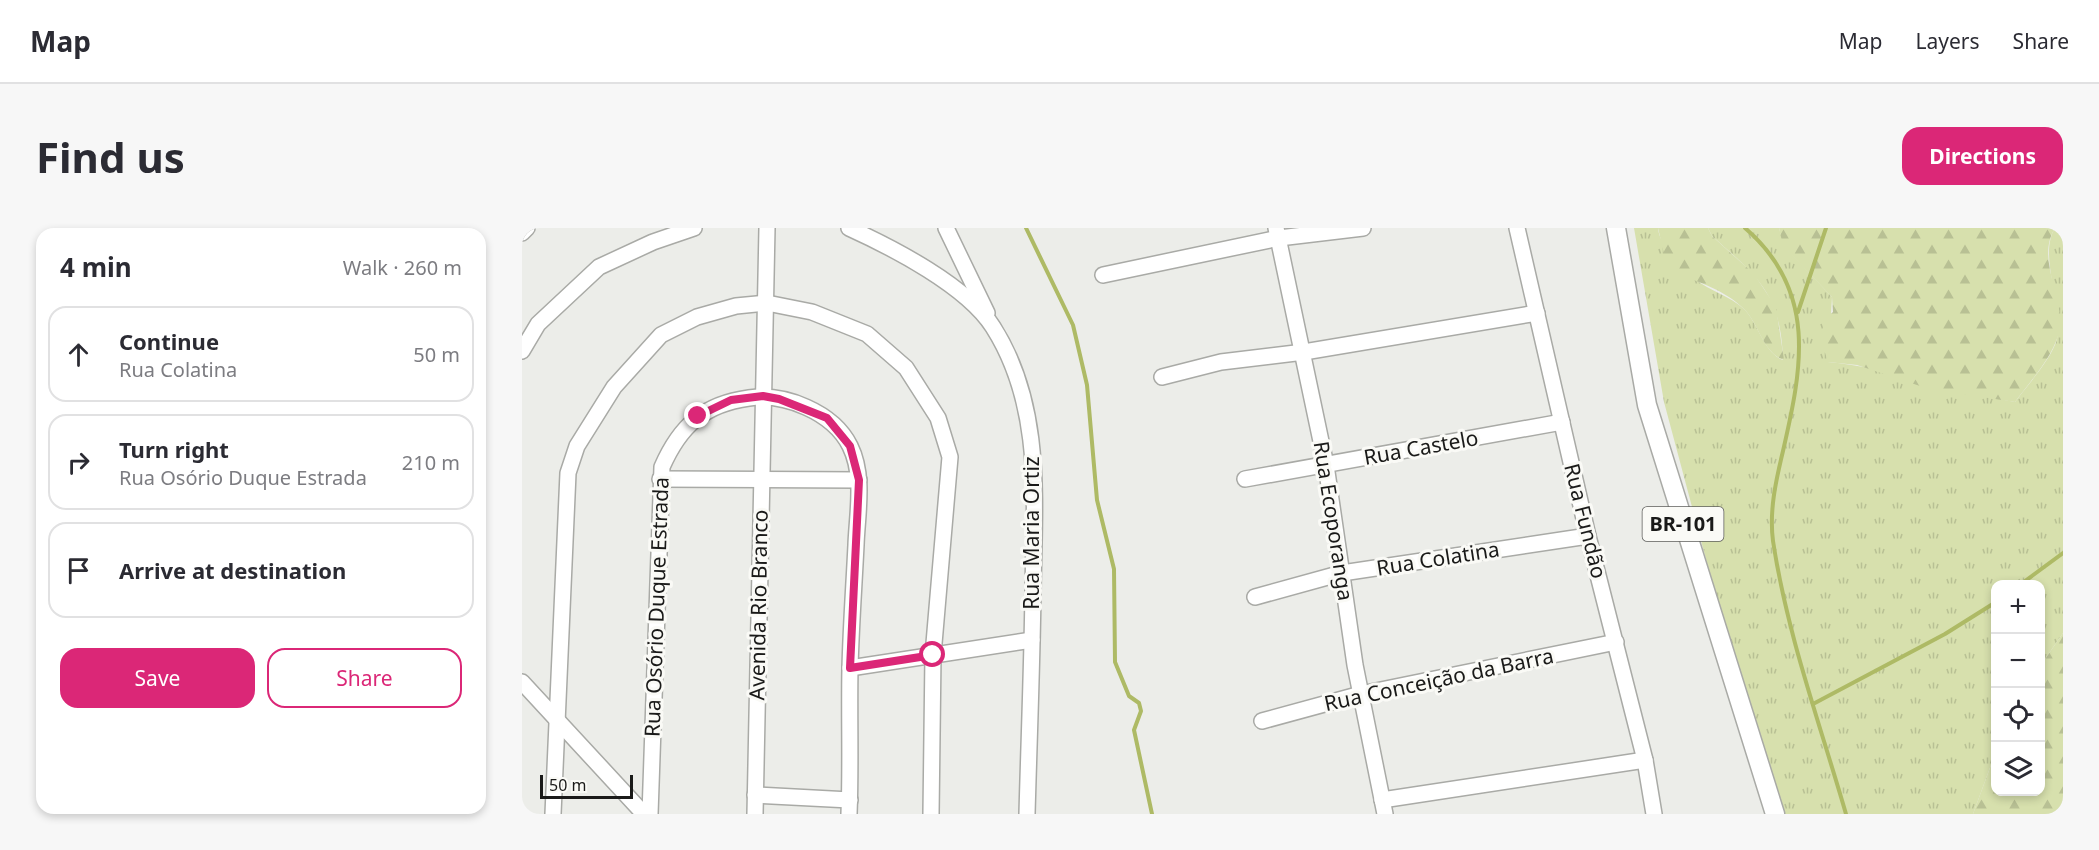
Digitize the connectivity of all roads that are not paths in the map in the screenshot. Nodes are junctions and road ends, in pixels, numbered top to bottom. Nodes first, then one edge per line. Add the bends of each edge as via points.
1 (526, 228) edge
2 (693, 228) edge
3 (767, 228) edge
4 (849, 228) edge
5 (946, 228) edge
6 (1363, 228) edge
7 (1517, 228) edge
8 (1616, 228) edge
9 (522, 233) edge
10 (1277, 233) edge
11 (1104, 275) dead end
12 (767, 303) junction
13 (1537, 313) junction
14 (993, 327) junction
15 (522, 351) edge
16 (1304, 352) junction
17 (1162, 377) dead end
18 (763, 396) junction
19 (1562, 422) junction
20 (1326, 465) junction
21 (660, 479) junction
22 (1245, 479) dead end
23 (761, 480) junction
24 (859, 480) junction
25 (1588, 536) junction
26 (1342, 573) junction
27 (1256, 597) dead end
28 (1032, 640) junction
29 (1616, 642) junction
30 (933, 655) junction
31 (850, 668) junction
32 (522, 682) edge
33 (1361, 694) junction
34 (555, 719) junction
35 (1262, 721) dead end
36 (1646, 760) junction
37 (755, 795) junction
38 (850, 807) edge
39 (1383, 807) edge
40 (553, 814) edge
41 (644, 814) edge
42 (650, 814) edge
43 (755, 814) edge
44 (931, 814) edge
45 (1027, 814) edge
46 (1654, 814) edge
47 (1775, 814) edge

1 - 9 street
2 - 15 street via 599,267 538,324
3 - 12 street, Avenida Rio Branco
4 - 14 street, Rua Maria Ortiz via 897,250 964,297
5 - 14 street
6 - 10 street
7 - 13 street, Rua Fundão
8 - 47 main road, BR-101 via 1647,405
10 - 11 street
10 - 16 street, Rua Ecoporanga
12 - 18 street, Avenida Rio Branco
12 - 30 street via 812,312 867,334 906,368 938,418 950,457
12 - 34 street via 736,306 697,317 661,335 614,387 577,446 568,472
13 - 16 street
13 - 19 street, Rua Fundão
14 - 28 street, Rua Maria Ortiz via 1022,388 1034,459
16 - 17 street via 1221,362
16 - 20 street, Rua Ecoporanga
18 - 21 street, Rua Osório Duque Estrada via 731,400 698,416 673,442
18 - 23 street, Avenida Rio Branco
18 - 24 street, Rua Osório Duque Estrada via 802,406 827,418 850,446
19 - 20 street, Rua Castelo
19 - 25 street, Rua Fundão
20 - 22 street, Rua Castelo
20 - 26 street, Rua Ecoporanga
21 - 23 street
21 - 42 street, Rua Osório Duque Estrada
23 - 24 street
23 - 37 street, Avenida Rio Branco
24 - 31 street, Rua Osório Duque Estrada
25 - 26 street, Rua Colatina
25 - 29 street, Rua Fundão
26 - 27 street, Rua Colatina
26 - 33 street, Rua Ecoporanga
28 - 30 street
28 - 45 street, Rua Maria Ortiz
29 - 33 street, Rua Conceição da Barra
29 - 36 street, Rua Fundão
30 - 31 street
30 - 44 street
31 - 38 street, Rua Osório Duque Estrada
32 - 34 street
33 - 35 street, Rua Conceição da Barra
33 - 39 street, Rua Ecoporanga
34 - 40 street
34 - 41 street
36 - 39 street
36 - 46 street, Rua Fundão
37 - 38 street
37 - 43 street, Avenida Rio Branco

